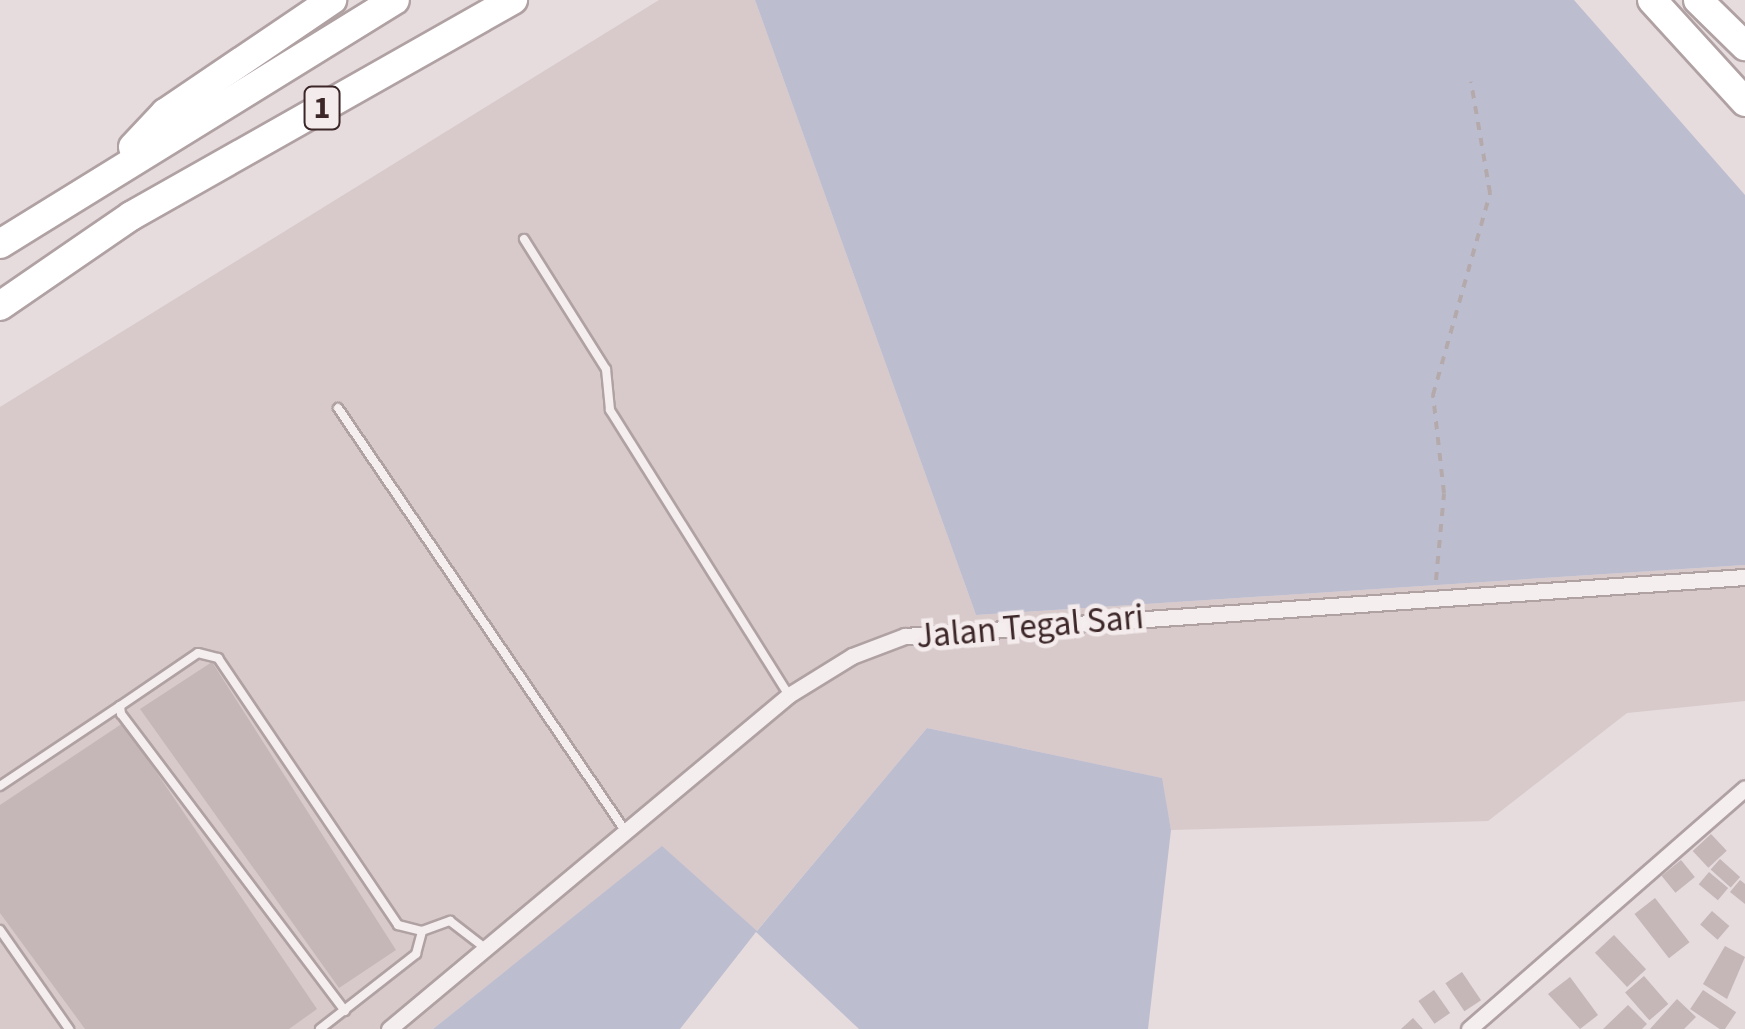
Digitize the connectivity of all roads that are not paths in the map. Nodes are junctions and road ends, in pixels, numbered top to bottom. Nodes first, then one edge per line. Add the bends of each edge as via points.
1 (332, 0) edge
2 (395, 0) edge
3 (514, 0) edge
4 (533, 0) edge
5 (1630, 0) edge
6 (1652, 0) edge
7 (1698, 0) edge
8 (1710, 0) edge
9 (1744, 45) edge
10 (1723, 80) junction
11 (1745, 102) edge
12 (112, 170) junction
13 (131, 216) junction
14 (524, 240) dead end
15 (0, 244) edge
16 (0, 306) edge
17 (338, 408) dead end
18 (1745, 577) edge
19 (790, 694) junction
20 (120, 706) junction
21 (0, 786) edge
22 (1745, 788) edge
23 (624, 830) junction
24 (0, 930) edge
25 (422, 931) junction
26 (485, 948) junction
27 (345, 1011) junction
28 (69, 1029) edge
29 (320, 1029) edge
30 (389, 1029) edge
31 (1469, 1029) edge

1 - 12 highway via 164,113
2 - 12 highway, 1
3 - 13 highway, 1
4 - 13 highway
5 - 10 highway
6 - 10 highway
7 - 9 highway
8 - 9 highway
10 - 11 highway
12 - 15 highway, 1
13 - 16 highway, 1
14 - 19 lane via 606,370 610,410
17 - 23 lane
18 - 19 street, Jalan Tegal Sari via 924,633 852,656
19 - 23 street, Jalan Tegal Sari
20 - 21 lane
20 - 25 lane via 198,654 218,658 398,924
20 - 27 lane via 126,725
22 - 31 street
23 - 26 street, Jalan Tegal Sari
24 - 28 lane
25 - 26 lane via 450,921
25 - 27 lane via 416,954
26 - 30 street, Jalan Tegal Sari
27 - 29 lane

